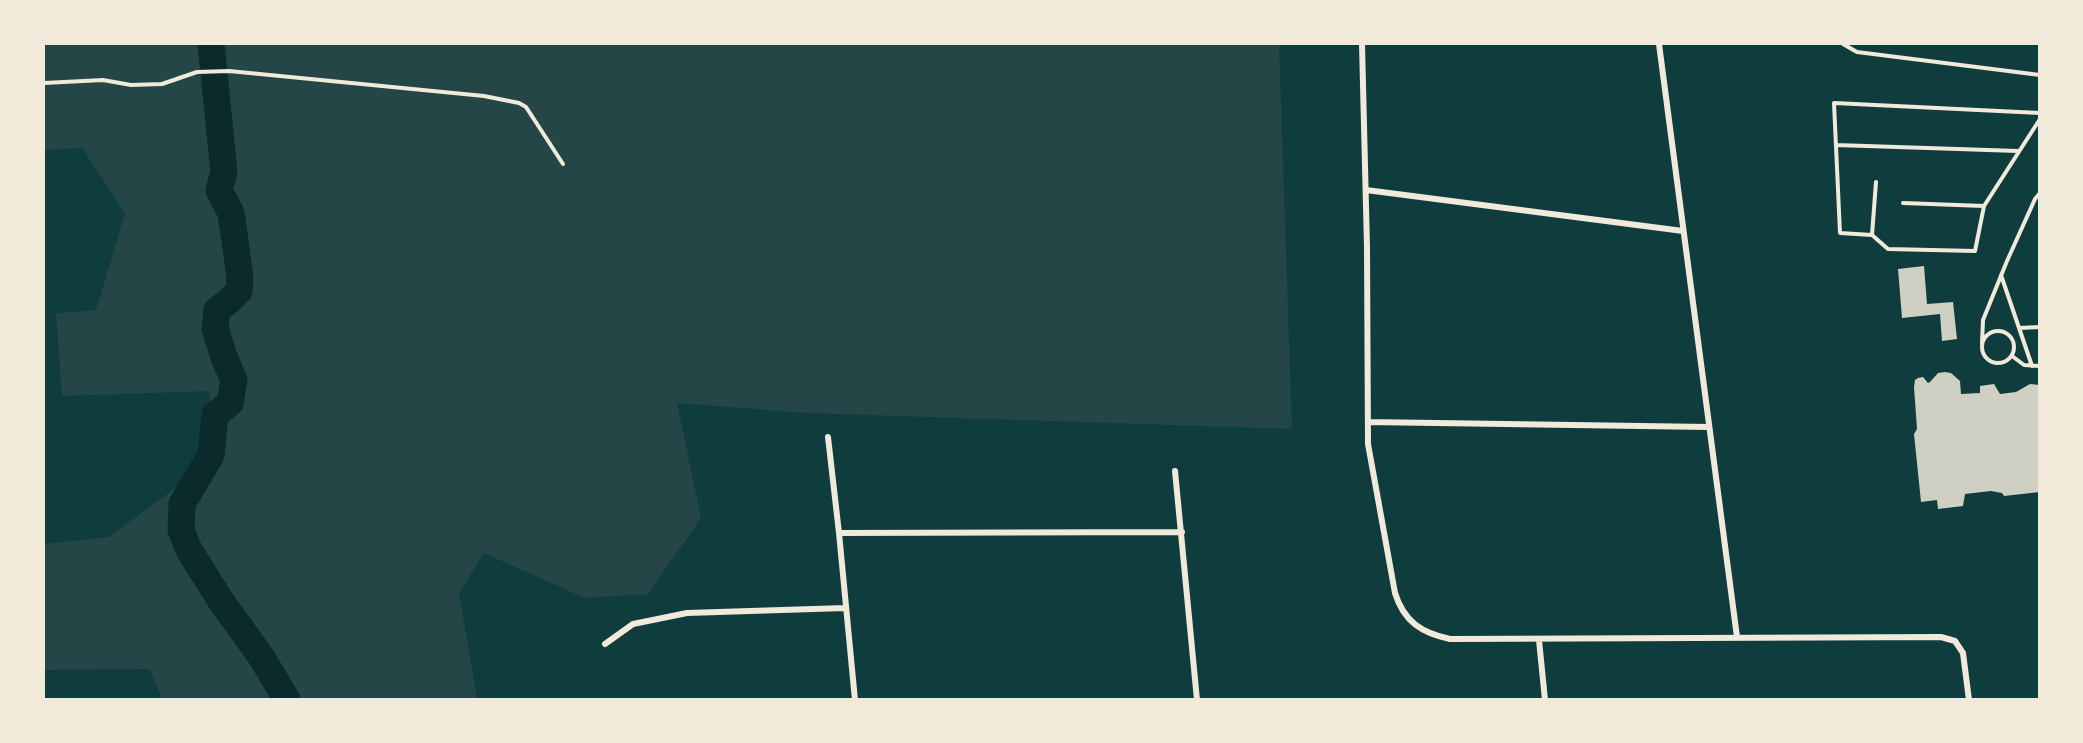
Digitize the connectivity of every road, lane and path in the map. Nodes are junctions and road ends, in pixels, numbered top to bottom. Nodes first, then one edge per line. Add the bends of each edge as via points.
1 (1362, 44) edge
2 (1659, 44) edge
3 (1843, 44) edge
4 (2040, 75) edge
5 (44, 83) edge
6 (2040, 113) edge
7 (2040, 119) edge
8 (1836, 144) junction
9 (2019, 151) junction
10 (563, 164) dead end
11 (1876, 182) dead end
12 (1366, 190) junction
13 (2040, 194) edge
14 (1903, 203) dead end
15 (1983, 206) junction
16 (1683, 231) junction
17 (1872, 235) junction
18 (2001, 274) junction
19 (2019, 327) junction
20 (2040, 327) edge
21 (1982, 344) junction
22 (2012, 356) junction
23 (2032, 366) junction
24 (2040, 366) edge
25 (1368, 422) junction
26 (1709, 427) junction
27 (828, 437) dead end
28 (1175, 471) dead end
29 (1182, 532) junction
30 (839, 533) junction
31 (845, 608) junction
32 (1737, 638) junction
33 (1539, 640) junction
34 (605, 644) dead end
35 (1196, 688) junction
36 (855, 699) edge
37 (1192, 699) edge
38 (1197, 699) edge
39 (1545, 699) edge
40 (1968, 699) edge

1 - 12 street
2 - 16 street
3 - 4 lane via 1857,52
5 - 10 lane via 103,80 131,85 162,84 197,72 229,71 484,96 526,107
6 - 8 lane via 1834,103
7 - 9 lane
8 - 9 lane
8 - 17 lane via 1840,233
9 - 15 lane
11 - 17 lane
12 - 16 street
12 - 25 street
13 - 18 lane
14 - 15 lane
15 - 17 lane via 1975,251 1888,249
16 - 26 street
18 - 19 lane
18 - 21 lane via 1983,320
19 - 20 lane
19 - 23 lane
21 - 22 lane via 1983,356 1992,363 2003,363
21 - 22 lane via 1987,335 1998,331 2008,335 2014,345
22 - 23 lane
23 - 24 lane
25 - 26 street
25 - 33 street via 1368,444 1395,593 1402,611 1420,629 1450,639
26 - 32 street
27 - 30 street
28 - 29 street
29 - 30 street
29 - 35 street
30 - 31 street
31 - 34 street via 687,614 633,624
31 - 36 street
32 - 33 street
32 - 40 street via 1941,637 1955,641 1963,653
33 - 39 street
35 - 37 street
35 - 38 street

